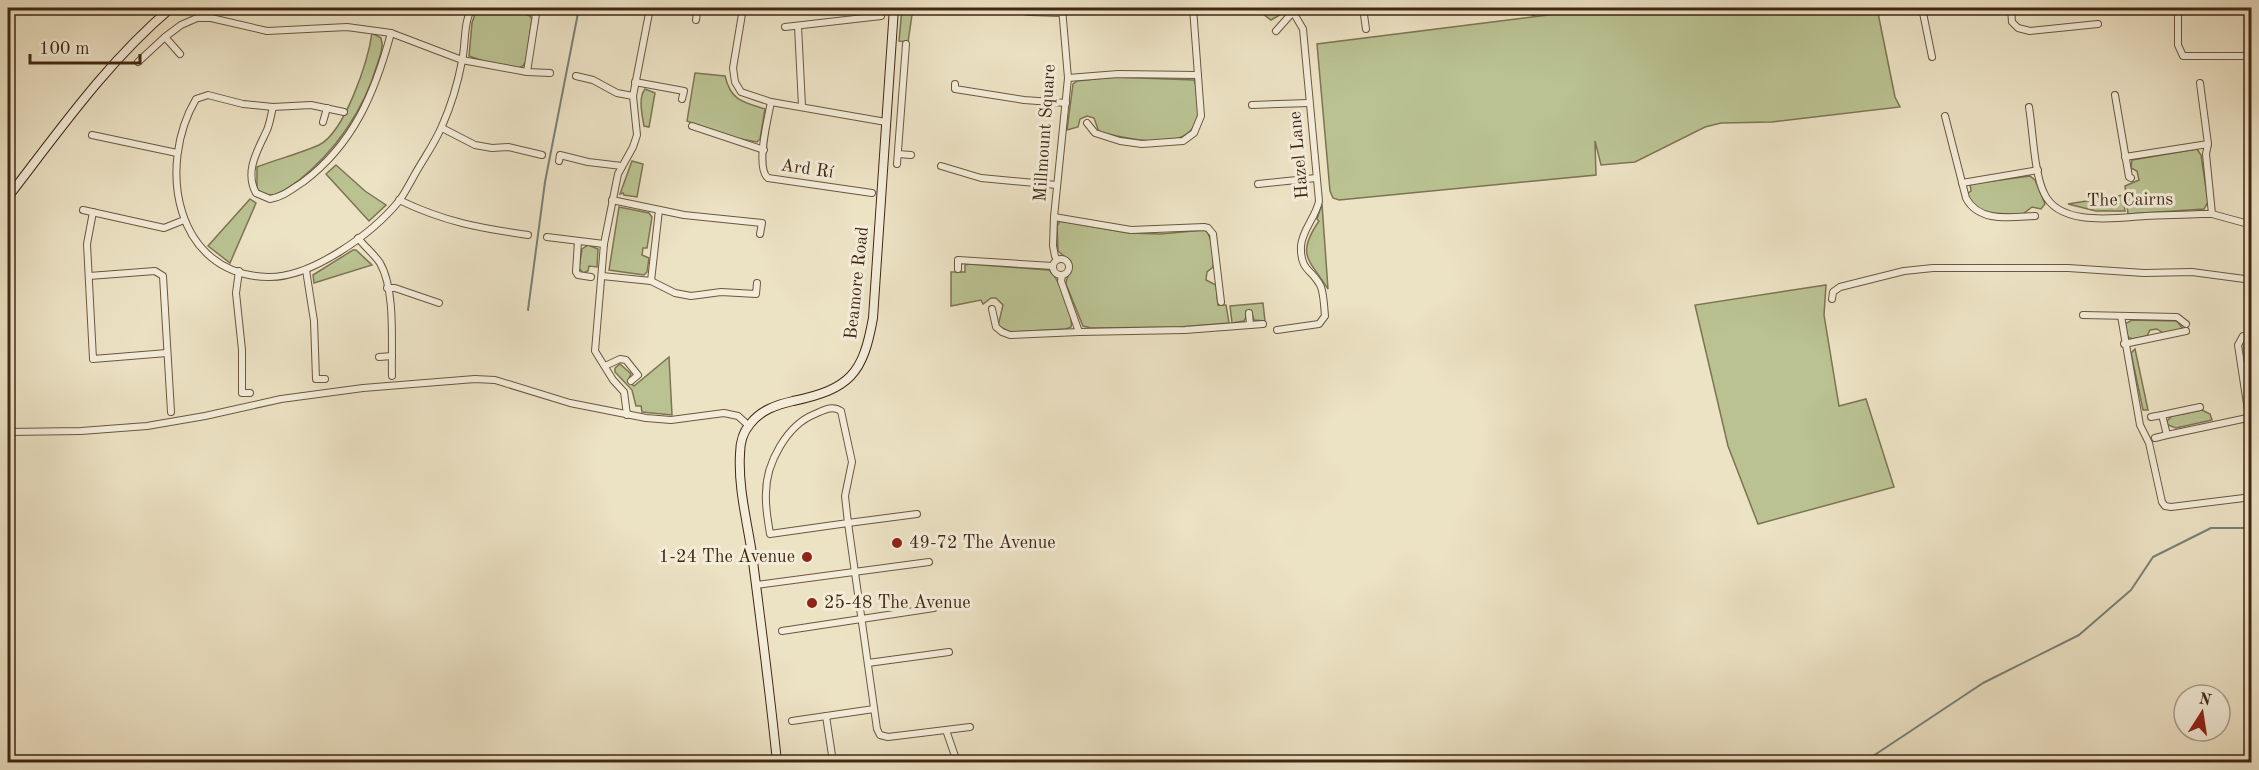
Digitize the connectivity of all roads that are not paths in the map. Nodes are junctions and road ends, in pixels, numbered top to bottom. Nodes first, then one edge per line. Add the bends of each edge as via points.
1 (171, 8) edge
2 (464, 8) edge
3 (472, 8) edge
4 (650, 8) edge
5 (672, 8) edge
6 (743, 8) edge
7 (894, 8) edge
8 (1002, 8) edge
9 (1194, 8) edge
10 (1287, 8) edge
11 (1364, 8) edge
12 (1922, 8) edge
13 (2011, 8) edge
14 (2178, 8) edge
15 (521, 9) dead end
16 (537, 10) edge
17 (1063, 10) edge
18 (1293, 12) junction
19 (468, 15) junction
20 (881, 16) dead end
21 (696, 20) dead end
22 (2098, 24) dead end
23 (798, 26) junction
24 (785, 27) dead end
25 (1366, 28) dead end
26 (1276, 31) dead end
27 (392, 33) junction
28 (165, 37) junction
29 (906, 44) dead end
30 (180, 54) dead end
31 (890, 56) junction
32 (2252, 56) edge
33 (905, 57) junction
34 (1932, 57) dead end
35 (462, 60) junction
36 (138, 62) dead end
37 (526, 72) junction
38 (550, 73) dead end
39 (1198, 75) junction
40 (576, 76) dead end
41 (1068, 78) junction
42 (636, 82) junction
43 (2200, 83) dead end
44 (955, 84) dead end
45 (2115, 95) dead end
46 (633, 96) junction
47 (682, 99) dead end
48 (771, 102) junction
49 (1066, 103) junction
50 (1310, 103) junction
51 (1252, 105) dead end
52 (802, 106) junction
53 (273, 107) junction
54 (2029, 107) dead end
55 (327, 108) junction
56 (344, 112) dead end
57 (1945, 116) dead end
58 (323, 122) dead end
59 (886, 122) junction
60 (1087, 123) dead end
61 (692, 126) dead end
62 (442, 128) junction
63 (92, 135) dead end
64 (2208, 144) junction
65 (764, 150) junction
66 (177, 153) junction
67 (898, 154) junction
68 (542, 155) dead end
69 (911, 155) dead end
70 (2125, 157) junction
71 (559, 161) dead end
72 (897, 164) dead end
73 (622, 166) junction
74 (941, 166) dead end
75 (2038, 170) junction
76 (1317, 178) junction
77 (2131, 178) dead end
78 (1962, 183) junction
79 (1258, 184) dead end
80 (1058, 185) junction
81 (872, 192) dead end
82 (8, 197) edge
83 (399, 200) junction
84 (612, 200) junction
85 (83, 210) dead end
86 (659, 210) junction
87 (93, 212) junction
88 (2212, 214) junction
89 (2035, 216) dead end
90 (1054, 217) junction
91 (184, 220) junction
92 (2252, 225) edge
93 (760, 234) dead end
94 (528, 235) dead end
95 (547, 237) dead end
96 (358, 238) junction
97 (578, 241) junction
98 (604, 244) junction
99 (1057, 260) junction
100 (1053, 266) junction
101 (958, 269) dead end
102 (306, 270) junction
103 (239, 272) junction
104 (1218, 274) junction
105 (1062, 275) junction
106 (89, 276) junction
107 (602, 276) junction
108 (1208, 276) dead end
109 (591, 277) dead end
110 (2252, 280) edge
111 (651, 281) junction
112 (757, 283) dead end
113 (387, 288) junction
114 (1832, 299) dead end
115 (1221, 302) dead end
116 (439, 303) dead end
117 (992, 309) dead end
118 (1249, 313) dead end
119 (2083, 315) dead end
120 (2121, 316) junction
121 (1263, 324) dead end
122 (1250, 325) junction
123 (1277, 330) dead end
124 (1079, 332) junction
125 (2252, 336) edge
126 (2124, 344) junction
127 (167, 353) junction
128 (392, 356) junction
129 (379, 357) dead end
130 (604, 366) junction
131 (393, 376) dead end
132 (325, 379) dead end
133 (631, 381) dead end
134 (250, 393) dead end
135 (2200, 407) dead end
136 (171, 412) dead end
137 (627, 415) junction
138 (2162, 415) junction
139 (2151, 417) dead end
140 (2250, 417) edge
141 (748, 425) junction
142 (8, 432) edge
143 (2167, 435) junction
144 (2155, 438) dead end
145 (2252, 497) edge
146 (917, 514) dead end
147 (848, 524) junction
148 (929, 562) dead end
149 (855, 572) junction
150 (756, 585) junction
151 (934, 609) dead end
152 (862, 620) junction
153 (782, 631) dead end
154 (949, 652) dead end
155 (868, 663) junction
156 (874, 709) junction
157 (826, 716) junction
158 (792, 721) dead end
159 (970, 727) dead end
160 (946, 730) junction
161 (777, 762) edge
162 (833, 762) edge
163 (957, 762) edge

1 - 82 main road via 84,96
2 - 19 street
3 - 19 street
4 - 42 street
5 - 21 street via 697,12
6 - 48 street via 733,68 735,82 741,92
7 - 31 main road, Beamore Road
8 - 17 street via 1030,12
9 - 39 street
10 - 18 street
11 - 25 street
12 - 34 street
13 - 22 street via 2012,22 2026,31
14 - 32 street via 2178,45 2183,56
15 - 16 street
16 - 37 street
17 - 41 street, Millmount Square
18 - 26 street
18 - 50 street, Hazel Lane via 1303,29
19 - 35 street
20 - 23 street
23 - 24 street
23 - 52 street
27 - 28 street via 347,27 258,30 211,18 189,21
27 - 35 street
27 - 53 street via 373,92 348,135 309,177 284,195 270,199 256,193 251,182 256,151
28 - 30 street
28 - 36 street
29 - 33 street
31 - 33 street
31 - 59 main road, Beamore Road
33 - 67 street
35 - 37 street
35 - 62 street
37 - 38 street
39 - 41 street
39 - 60 street via 1201,116 1188,139 1162,144 1131,143 1095,133
40 - 46 street
41 - 49 street, Millmount Square
42 - 46 street
42 - 47 street via 684,91
43 - 64 street
44 - 49 street via 955,89 960,90
45 - 70 street, The Cairns
46 - 73 street via 636,135
48 - 52 street
48 - 65 street, Ard Rí
49 - 80 street, Millmount Square
50 - 51 street
50 - 76 street, Hazel Lane
52 - 59 street
53 - 55 street
53 - 66 street via 201,96 192,105
54 - 75 street, The Cairns
55 - 56 street
55 - 58 street
57 - 78 street
59 - 141 main road, Beamore Road via 873,318 864,357 842,384 769,408
61 - 65 street, Ard Rí
62 - 68 street via 475,145
62 - 83 street
63 - 66 street
64 - 70 street
64 - 88 street
65 - 81 street, Ard Rí via 762,167 768,178
66 - 91 street via 176,191
67 - 69 street
67 - 72 street
70 - 77 street, The Cairns
71 - 73 street via 560,155
73 - 84 street
74 - 80 street via 960,176
75 - 78 street
75 - 88 street, The Cairns via 2046,198 2072,214 2107,219
76 - 79 street
76 - 123 street, Hazel Lane via 1317,210 1301,247 1304,265 1321,287 1325,316 1318,324
78 - 89 street via 1969,204 1978,213 1995,217
80 - 90 street, Millmount Square
83 - 94 street via 464,225
83 - 96 street
84 - 86 street
84 - 98 street
85 - 87 street
86 - 93 street via 762,223
86 - 111 street
87 - 91 street via 164,228
87 - 106 street via 87,244
88 - 92 street, The Cairns
90 - 99 street, Millmount Square via 1053,246
90 - 104 street via 1131,230 1204,226 1213,234
91 - 103 street via 207,253
95 - 97 street
96 - 102 street
96 - 113 street via 378,260
97 - 98 street
97 - 109 street via 576,272
98 - 107 street
99 - 100 street
99 - 105 street, Millmount Square via 1065,260 1068,265
100 - 101 street via 958,260
100 - 105 street
102 - 103 street via 269,277
102 - 132 street via 314,321 316,379
103 - 134 street via 236,294 242,393
104 - 108 street
104 - 115 street
105 - 124 street, Millmount Square
106 - 127 street via 160,272
106 - 127 street via 93,359
107 - 111 street
107 - 130 street via 595,351
110 - 114 street via 2192,272 1925,268 1840,286
111 - 112 street via 691,296 721,292 756,294
113 - 116 street
113 - 128 street
117 - 124 street via 996,327 1007,334
118 - 122 street
119 - 120 street
120 - 126 street
120 - 126 street via 2177,317 2186,328
121 - 122 street
122 - 124 street
125 - 140 street via 2242,336 2238,345
126 - 145 street via 2140,425 2163,504 2171,507
127 - 136 street
128 - 129 street
128 - 131 street
130 - 133 street via 626,360 638,375
130 - 137 street via 624,392
135 - 138 street
137 - 141 street via 670,420 724,413 738,416
137 - 142 street via 495,380 475,379 281,399 147,426
138 - 139 street
138 - 143 street
140 - 143 street
141 - 150 main road via 740,454
143 - 144 street
146 - 147 street
147 - 147 street via 770,534 766,491 778,451 806,418 831,408 843,415 852,462 844,496
147 - 149 street
148 - 149 street
149 - 150 street
149 - 152 street
150 - 161 main road
151 - 152 street
152 - 153 street
152 - 155 street
154 - 155 street
155 - 156 street
156 - 157 street
156 - 160 street via 880,735
157 - 158 street
157 - 162 street
159 - 160 street
160 - 163 street

